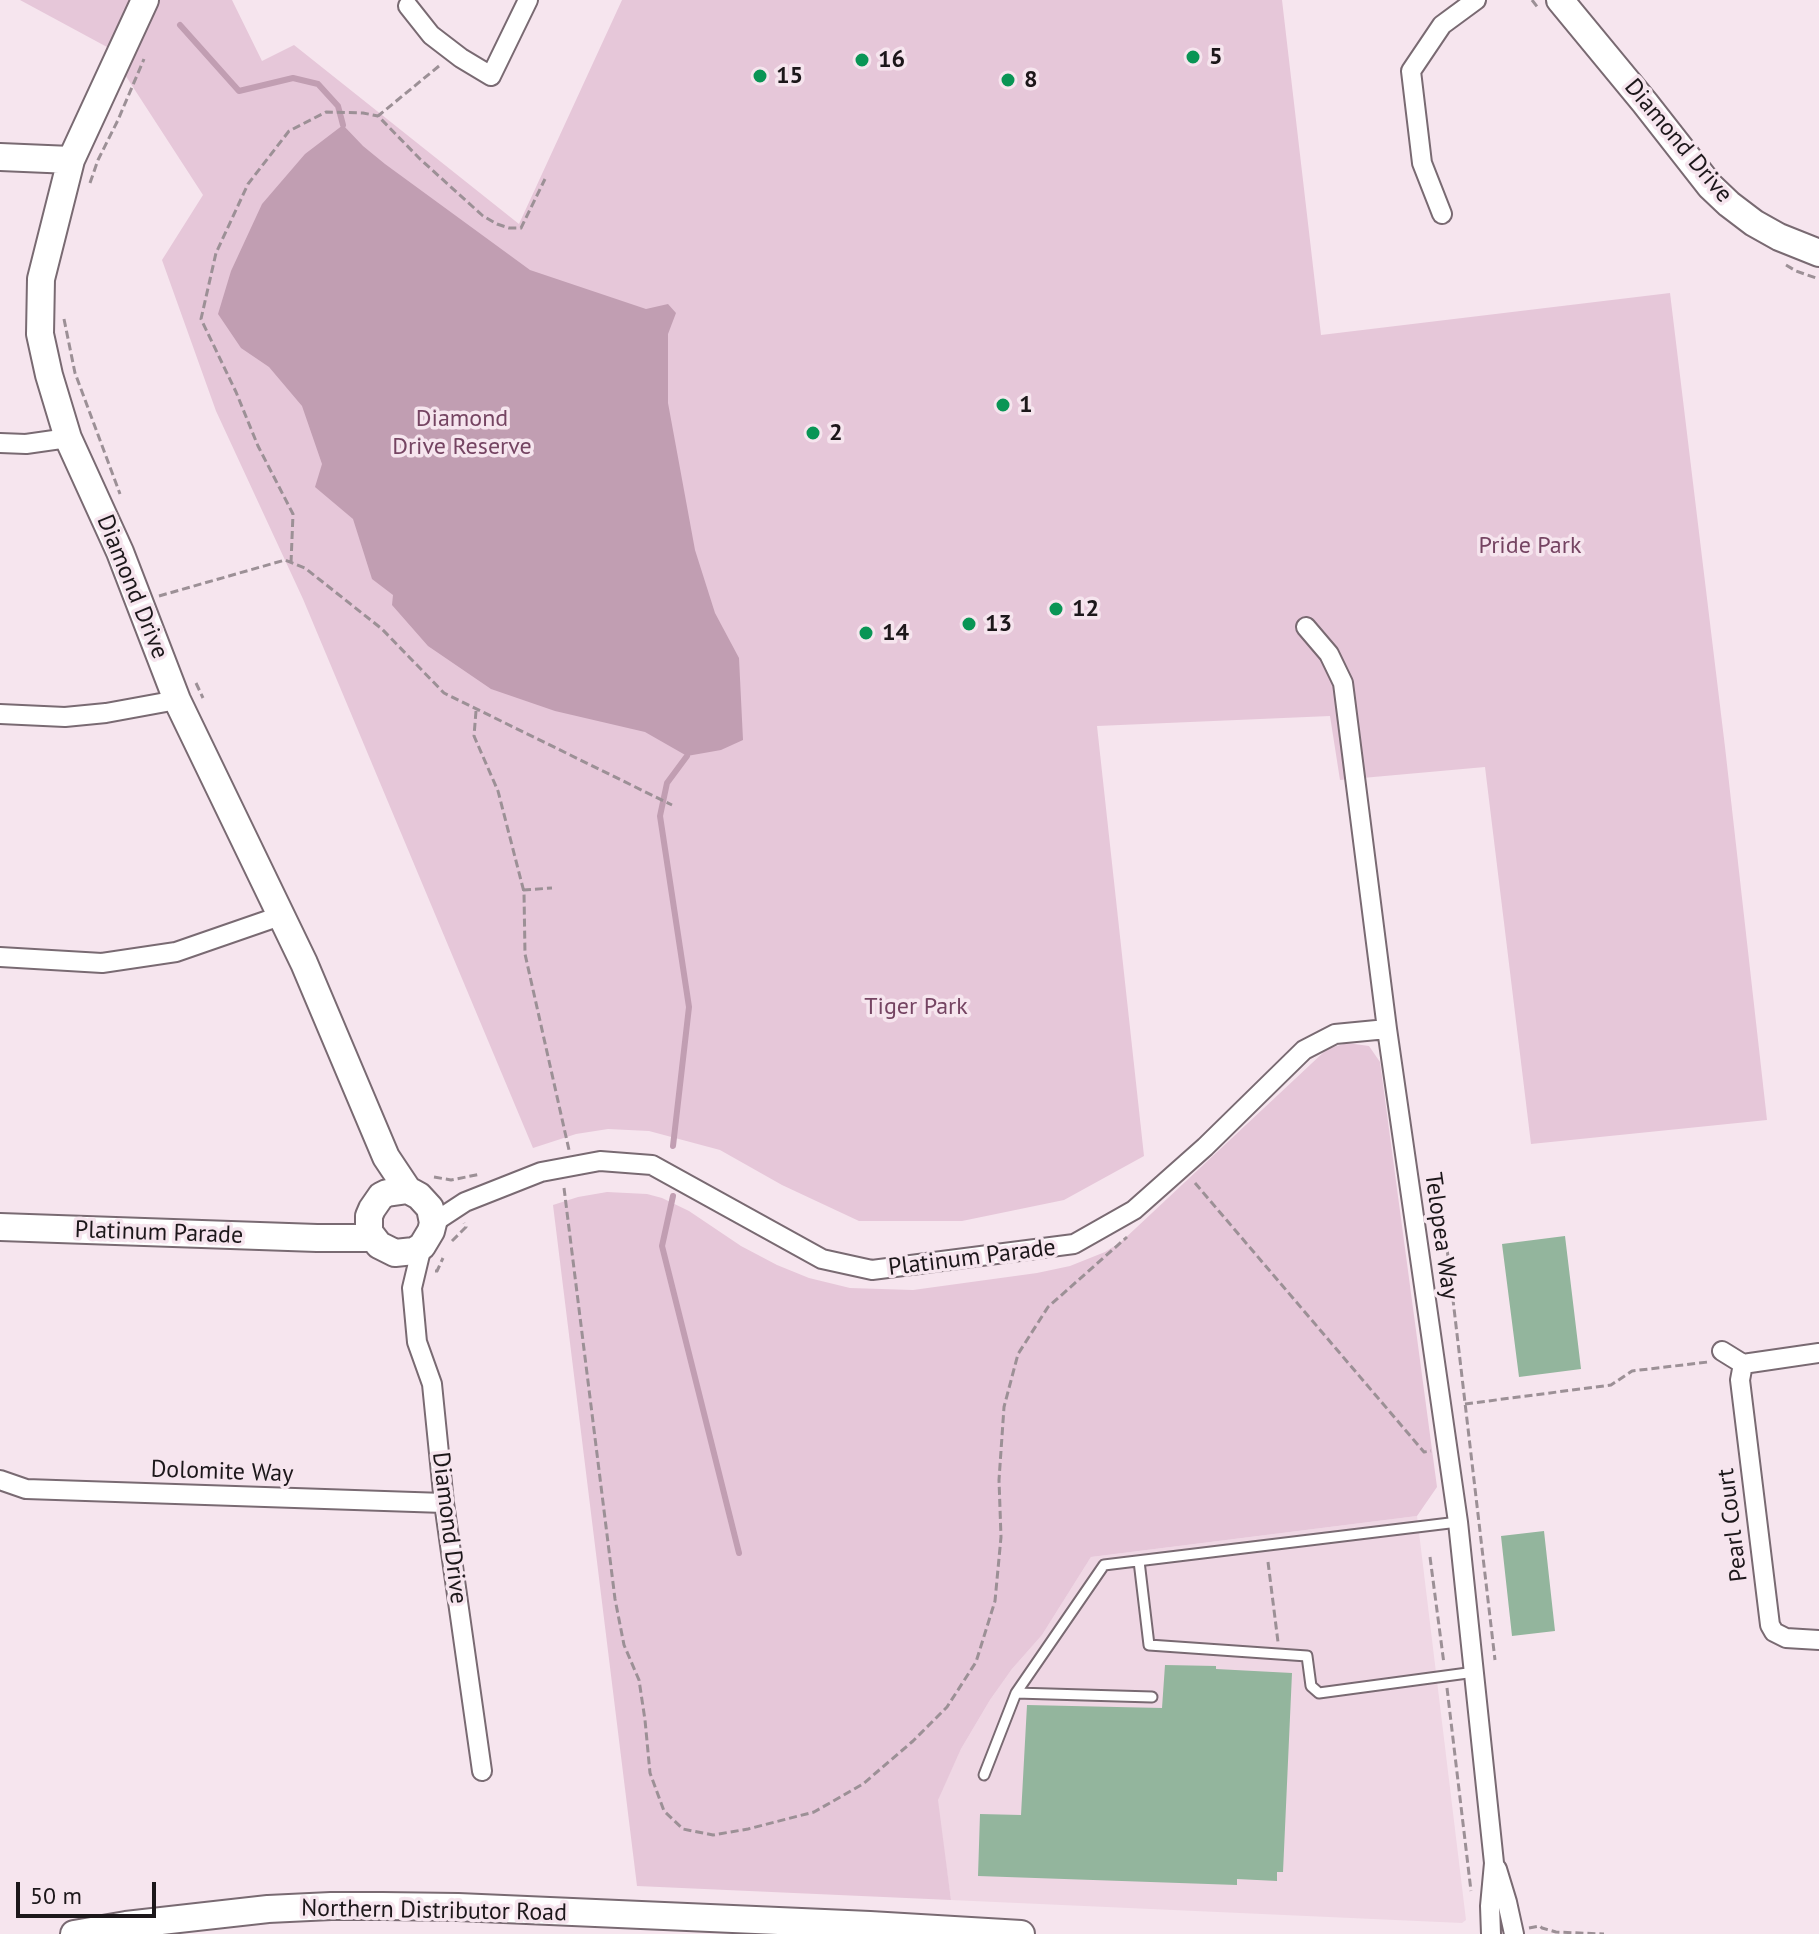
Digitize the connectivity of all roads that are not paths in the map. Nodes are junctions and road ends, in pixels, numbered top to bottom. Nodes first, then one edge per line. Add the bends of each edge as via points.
1 (145, 0) edge
2 (528, 0) edge
3 (1476, 0) edge
4 (1560, 0) edge
5 (408, 6) dead end
6 (0, 157) edge
7 (71, 160) junction
8 (1442, 214) dead end
9 (1819, 253) edge
10 (68, 438) junction
11 (0, 443) edge
12 (1306, 627) dead end
13 (192, 694) junction
14 (0, 714) edge
15 (280, 916) junction
16 (0, 957) edge
17 (1387, 1029) junction
18 (386, 1157) junction
19 (424, 1207) junction
20 (0, 1227) edge
21 (378, 1227) junction
22 (412, 1288) junction
23 (1819, 1353) edge
24 (0, 1480) edge
25 (444, 1503) junction
26 (1458, 1522) junction
27 (1139, 1561) junction
28 (1819, 1640) edge
29 (1475, 1672) junction
30 (1016, 1693) junction
31 (1152, 1697) dead end
32 (482, 1771) dead end
33 (984, 1775) dead end
34 (1494, 1863) junction
35 (184, 1919) junction
36 (1519, 1931) edge
37 (74, 1934) edge
38 (147, 1934) edge
39 (1021, 1934) edge
40 (1491, 1934) edge

1 - 7 street, Diamond Drive
2 - 5 street via 491,76 431,35
3 - 8 street via 1442,25 1411,71 1422,163
4 - 9 street, Diamond Drive via 1710,186 1754,223
6 - 7 street
7 - 10 street, Diamond Drive via 41,279 40,334
10 - 11 street
10 - 13 street, Diamond Drive
12 - 17 street, Telopea Way via 1329,654 1343,683
13 - 14 street via 106,713
13 - 15 street, Diamond Drive
15 - 16 street via 176,952 102,963
15 - 18 street, Diamond Drive
17 - 19 street, Platinum Parade via 1335,1034 1304,1050 1134,1210 1074,1244 872,1270 822,1259 652,1165 600,1161 541,1172 465,1202
17 - 26 street, Telopea Way
18 - 19 street, Diamond Drive
18 - 21 street
19 - 21 street via 387,1193
19 - 21 street via 414,1251 404,1253
19 - 22 street, Diamond Drive
20 - 21 street, Platinum Parade via 317,1238
21 - 22 street, Diamond Drive
22 - 25 street, Diamond Drive via 417,1342 432,1384
23 - 28 street, Pearl Court via 1731,1356 1740,1380 1770,1625 1786,1638
24 - 25 street, Dolomite Way via 26,1489
25 - 32 street, Diamond Drive
26 - 27 lane
26 - 29 street, Telopea Way
27 - 29 lane via 1149,1645 1307,1656 1311,1686 1319,1693
27 - 30 lane via 1104,1565
29 - 34 street, Telopea Way
30 - 31 lane
30 - 33 lane
34 - 36 street, Telopea Way
34 - 40 street, Telopea Way
35 - 37 street, Northern Distributor Road
35 - 38 street, Northern Distributor Road
35 - 39 street, Northern Distributor Road via 268,1909 458,1907

